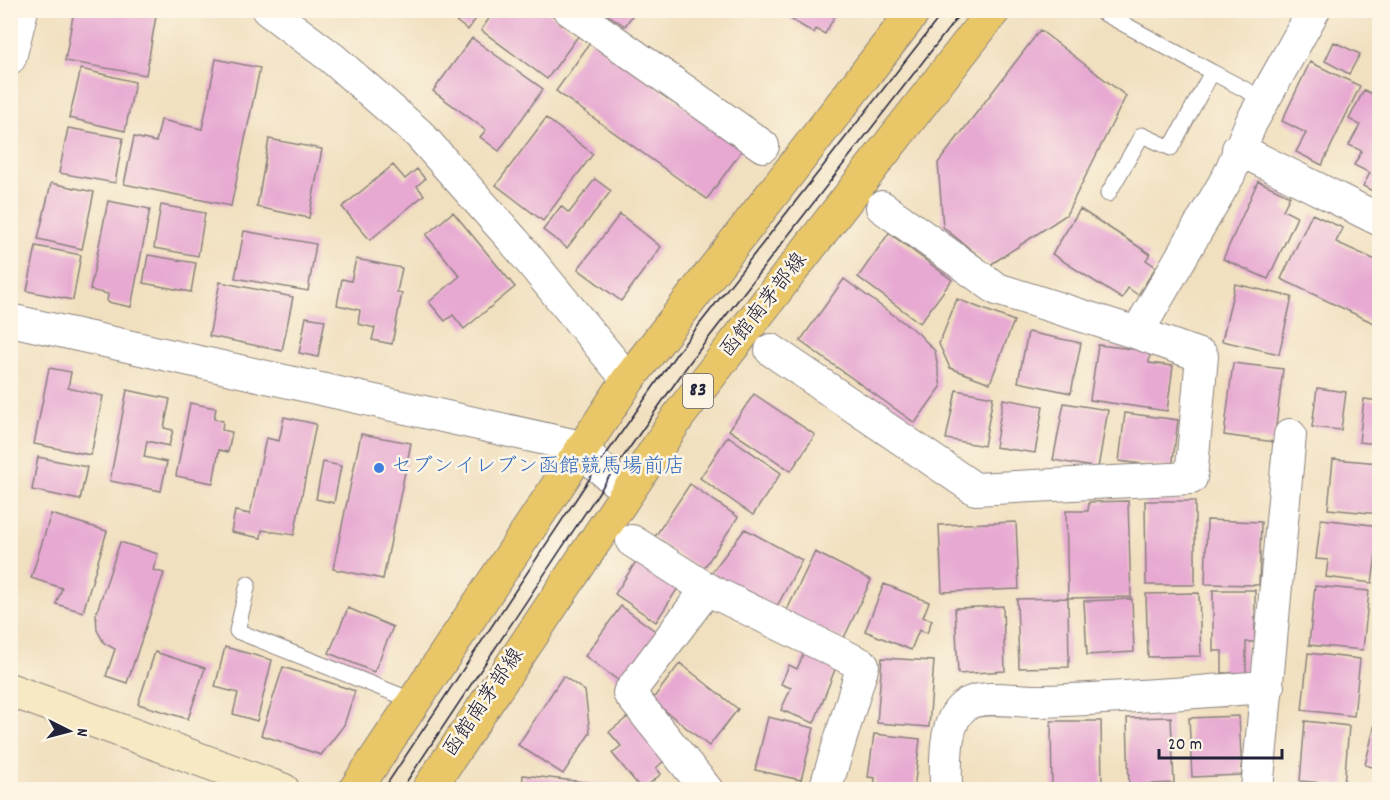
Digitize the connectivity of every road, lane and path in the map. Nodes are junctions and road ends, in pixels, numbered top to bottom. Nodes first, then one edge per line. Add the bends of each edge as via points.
1 (22, 10) edge
2 (268, 10) edge
3 (570, 10) edge
4 (915, 10) edge
5 (994, 10) edge
6 (1098, 10) edge
7 (1314, 10) edge
8 (10, 58) edge
9 (1212, 72) junction
10 (1263, 99) junction
11 (763, 146) dead end
12 (1238, 149) junction
13 (1108, 194) dead end
14 (882, 207) dead end
15 (1380, 220) edge
16 (10, 320) edge
17 (1137, 333) junction
18 (771, 350) dead end
19 (628, 380) junction
20 (1290, 435) dead end
21 (582, 447) junction
22 (627, 491) junction
23 (632, 541) dead end
24 (248, 584) dead end
25 (707, 589) junction
26 (1268, 687) junction
27 (10, 690) edge
28 (414, 701) junction
29 (283, 789) edge
30 (355, 789) edge
31 (428, 789) edge
32 (707, 789) edge
33 (825, 789) edge
34 (946, 789) edge
35 (1257, 789) edge

1 - 8 street
2 - 19 street via 332,58 419,134 514,241
3 - 11 street
4 - 19 main road
5 - 22 main road, 函館南茅部線 / 83 via 680,414
6 - 9 lane
7 - 10 street
9 - 10 lane
9 - 13 lane via 1171,148 1142,135
10 - 12 street
12 - 15 street
12 - 17 street via 1230,175
14 - 17 street via 997,289
16 - 21 street
17 - 18 street via 1202,356 1191,478 975,489
19 - 21 main road
20 - 26 street
21 - 22 street
21 - 28 main road
22 - 31 main road, 函館南茅部線 / 83
23 - 25 street
24 - 28 lane via 237,631
25 - 32 street via 629,693
25 - 33 street via 863,665
26 - 34 street via 1038,701 981,700 966,705 955,718 948,736
26 - 35 street
27 - 29 street
28 - 30 main road

